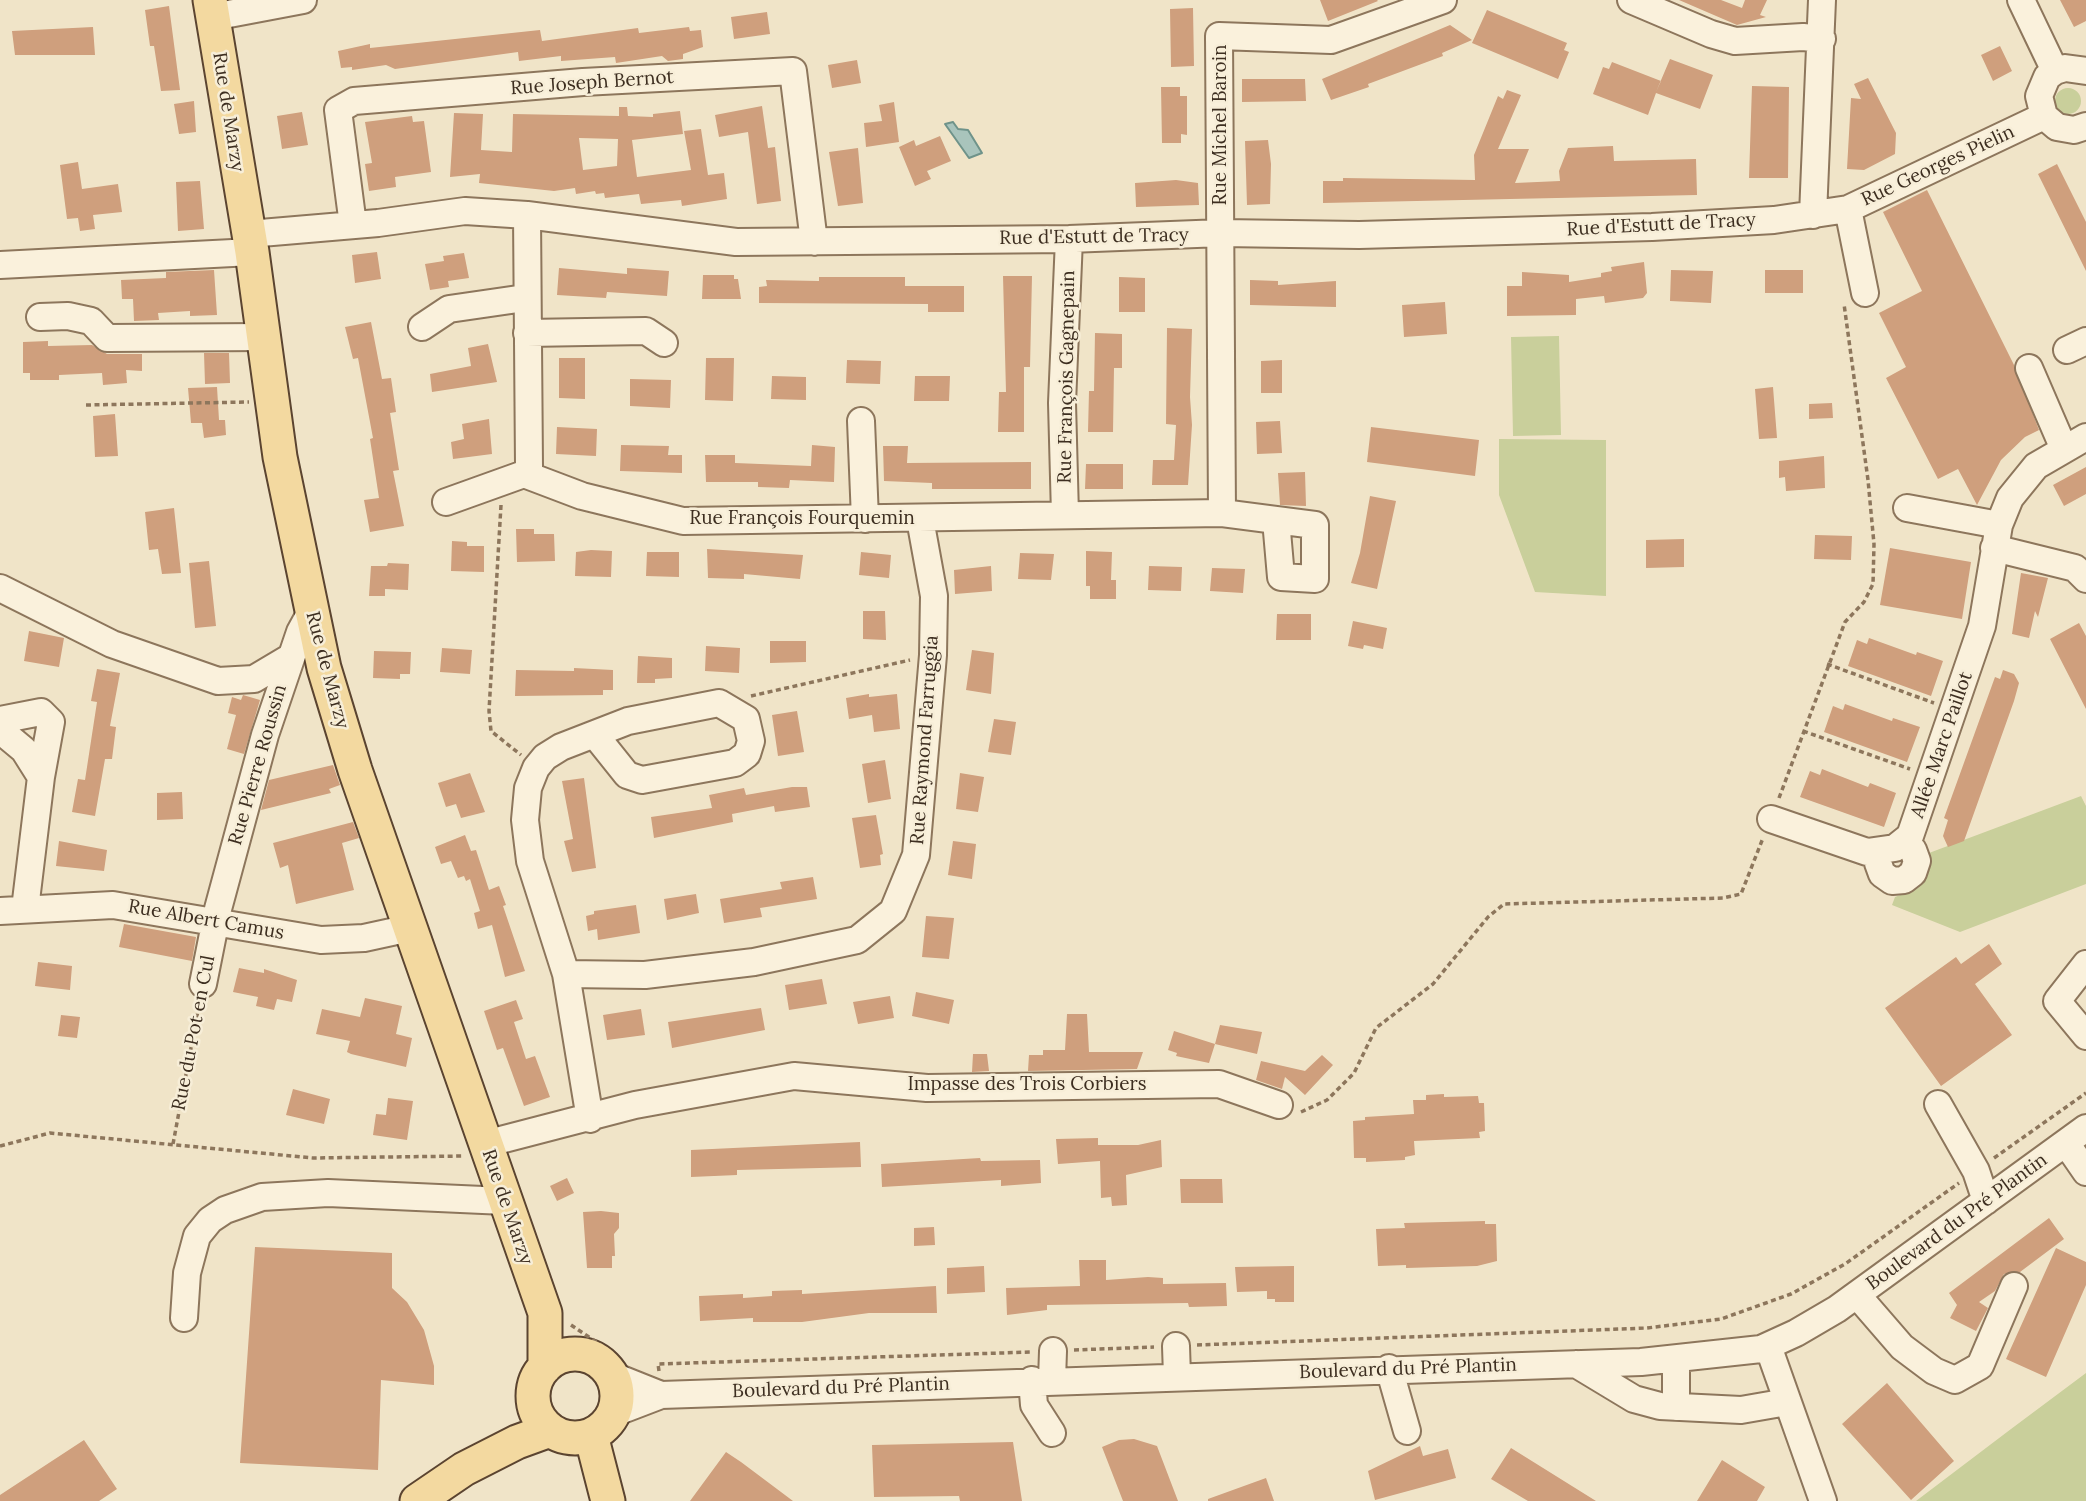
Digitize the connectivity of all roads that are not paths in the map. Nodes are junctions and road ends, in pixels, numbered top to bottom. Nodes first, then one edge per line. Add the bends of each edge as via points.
1 (303, 0) edge
2 (1443, 0) edge
3 (1631, 0) edge
4 (1822, 0) edge
5 (2021, 0) edge
6 (212, 8) edge
7 (1822, 39) junction
8 (2055, 71) junction
9 (2086, 71) edge
10 (2044, 116) junction
11 (2085, 130) edge
12 (1831, 212) junction
13 (527, 215) junction
14 (366, 224) junction
15 (1222, 233) junction
16 (1069, 239) junction
17 (814, 242) junction
18 (250, 243) junction
19 (0, 265) edge
20 (1854, 293) road end
21 (525, 298) junction
22 (40, 317) dead end
23 (422, 327) dead end
24 (527, 334) junction
25 (263, 337) junction
26 (663, 343) dead end
27 (2029, 368) dead end
28 (861, 421) dead end
29 (2075, 443) edge
30 (515, 476) junction
31 (446, 502) dead end
32 (1907, 508) dead end
33 (1222, 513) junction
34 (1065, 515) junction
35 (923, 518) junction
36 (865, 519) junction
37 (1276, 520) dead end
38 (1996, 537) junction
39 (2086, 579) edge
40 (0, 588) edge
41 (311, 612) junction
42 (291, 657) junction
43 (254, 680) junction
44 (277, 696) junction
45 (0, 720) edge
46 (0, 730) edge
47 (595, 735) junction
48 (41, 777) junction
49 (1771, 819) road end
50 (13, 910) edge
51 (215, 922) junction
52 (410, 928) junction
53 (2086, 964) edge
54 (566, 974) junction
55 (203, 984) road end
56 (2086, 1036) edge
57 (1938, 1104) dead end
58 (1279, 1105) road end
59 (590, 1119) junction
60 (2076, 1135) edge
61 (485, 1144) junction
62 (2086, 1172) edge
63 (505, 1201) junction
64 (1986, 1201) junction
65 (2014, 1286) dead end
66 (1857, 1295) junction
67 (545, 1314) junction
68 (184, 1318) dead end
69 (1176, 1346) road end
70 (1768, 1346) junction
71 (1053, 1351) road end
72 (578, 1354) junction
73 (1676, 1360) junction
74 (1574, 1364) junction
75 (545, 1367) junction
76 (1389, 1368) junction
77 (611, 1375) junction
78 (1177, 1376) junction
79 (1042, 1380) junction
80 (661, 1395) junction
81 (534, 1401) junction
82 (1787, 1402) junction
83 (1676, 1407) junction
84 (602, 1424) junction
85 (550, 1430) junction
86 (1407, 1432) dead end
87 (1052, 1433) dead end
88 (464, 1469) junction
89 (1821, 1499) edge
90 (417, 1501) edge
91 (608, 1501) edge

1 - 6 street
2 - 15 street, Rue Michel Baroin via 1331,40 1219,36
3 - 7 street via 1735,41
4 - 7 street
5 - 8 street
6 - 18 main road, Rue de Marzy
7 - 12 street
8 - 9 street
8 - 10 street via 2047,77 2039,96
10 - 11 street via 2065,130
10 - 12 street, Rue Georges Pielin
12 - 15 street, Rue d'Estutt de Tracy via 1652,227 1359,235
12 - 20 street
13 - 14 street, Rue d'Estutt de Tracy via 465,211
13 - 17 street, Rue d'Estutt de Tracy via 736,242
13 - 21 street
14 - 17 street, Rue Joseph Bernot via 338,110 354,101 793,71
14 - 18 street, Rue d'Estutt de Tracy via 304,229
15 - 16 street, Rue d'Estutt de Tracy
15 - 33 street
16 - 17 street, Rue d'Estutt de Tracy
16 - 34 street, Rue François Gagnepain via 1062,403
18 - 19 street, Rue d'Estutt de Tracy
18 - 25 main road, Rue de Marzy
21 - 23 street via 449,309
21 - 24 street
22 - 25 street via 91,321 107,338
24 - 26 street via 646,331
24 - 30 street via 529,467
25 - 41 main road, Rue de Marzy via 279,457
27 - 29 street
28 - 36 street
29 - 38 street, Allée Marc Paillot via 2036,466 2010,498
30 - 31 street
30 - 36 street, Rue François Fourquemin via 683,521
32 - 38 street
33 - 34 street, Rue François Fourquemin
33 - 37 street, Rue François Fourquemin
34 - 35 street, Rue François Fourquemin
35 - 36 street, Rue François Fourquemin
35 - 54 street, Rue Raymond Farruggia via 934,596 933,655 916,855 893,911 856,940 754,962 645,975
38 - 39 street via 2075,568
38 - 49 street, Allée Marc Paillot via 1982,626 1910,836 1892,847 1867,852
40 - 43 street via 143,656 218,681
41 - 42 street, Rue Pierre Roussin
41 - 52 main road, Rue de Marzy via 355,770
42 - 43 street
42 - 44 street, Rue Pierre Roussin
43 - 44 street
44 - 51 street, Rue Pierre Roussin
45 - 48 street via 41,712 51,722
46 - 48 street via 24,750
47 - 47 street via 628,721 719,703 746,719 751,741 747,754 735,763 642,780 627,775
47 - 54 street via 545,757 528,788 525,820 530,861
48 - 50 street
50 - 51 street, Rue Albert Camus via 113,905
51 - 52 street, Rue Albert Camus via 321,940 364,938
51 - 55 street, Rue du Pot en Cul
52 - 61 main road, Rue de Marzy
53 - 56 street via 2057,1001
54 - 59 street
57 - 64 street via 1976,1171
58 - 59 street, Impasse des Trois Corbiers via 1219,1084 927,1088 794,1076 635,1105
59 - 61 street, Impasse des Trois Corbiers
60 - 62 street
60 - 64 street, Boulevard du Pré Plantin
61 - 63 main road, Rue de Marzy
63 - 67 main road, Rue de Marzy
63 - 68 street via 328,1193 262,1197 225,1210 197,1236 187,1273
64 - 66 street, Boulevard du Pré Plantin
65 - 66 street via 1980,1366 1955,1380 1902,1347
66 - 70 street, Boulevard du Pré Plantin via 1796,1334
67 - 72 main road, Rue de Marzy
67 - 75 main road, Rue de Marzy
69 - 78 street
70 - 73 street, Boulevard du Pré Plantin
70 - 82 street
71 - 79 street
72 - 75 main road
72 - 77 main road via 591,1357
73 - 74 street, Boulevard du Pré Plantin
73 - 83 street
74 - 76 street, Boulevard du Pré Plantin
74 - 83 street via 1634,1399
75 - 81 main road via 538,1377
76 - 78 street, Boulevard du Pré Plantin
76 - 86 street
77 - 80 street, Boulevard du Pré Plantin
77 - 84 main road via 616,1387
78 - 79 street, Boulevard du Pré Plantin
79 - 80 street, Boulevard du Pré Plantin
79 - 87 street via 1034,1405
80 - 84 street, Boulevard du Pré Plantin
81 - 85 main road
81 - 88 main road
82 - 83 street via 1741,1410
82 - 89 street
84 - 85 main road via 563,1436
84 - 91 main road
85 - 88 main road
88 - 90 main road

